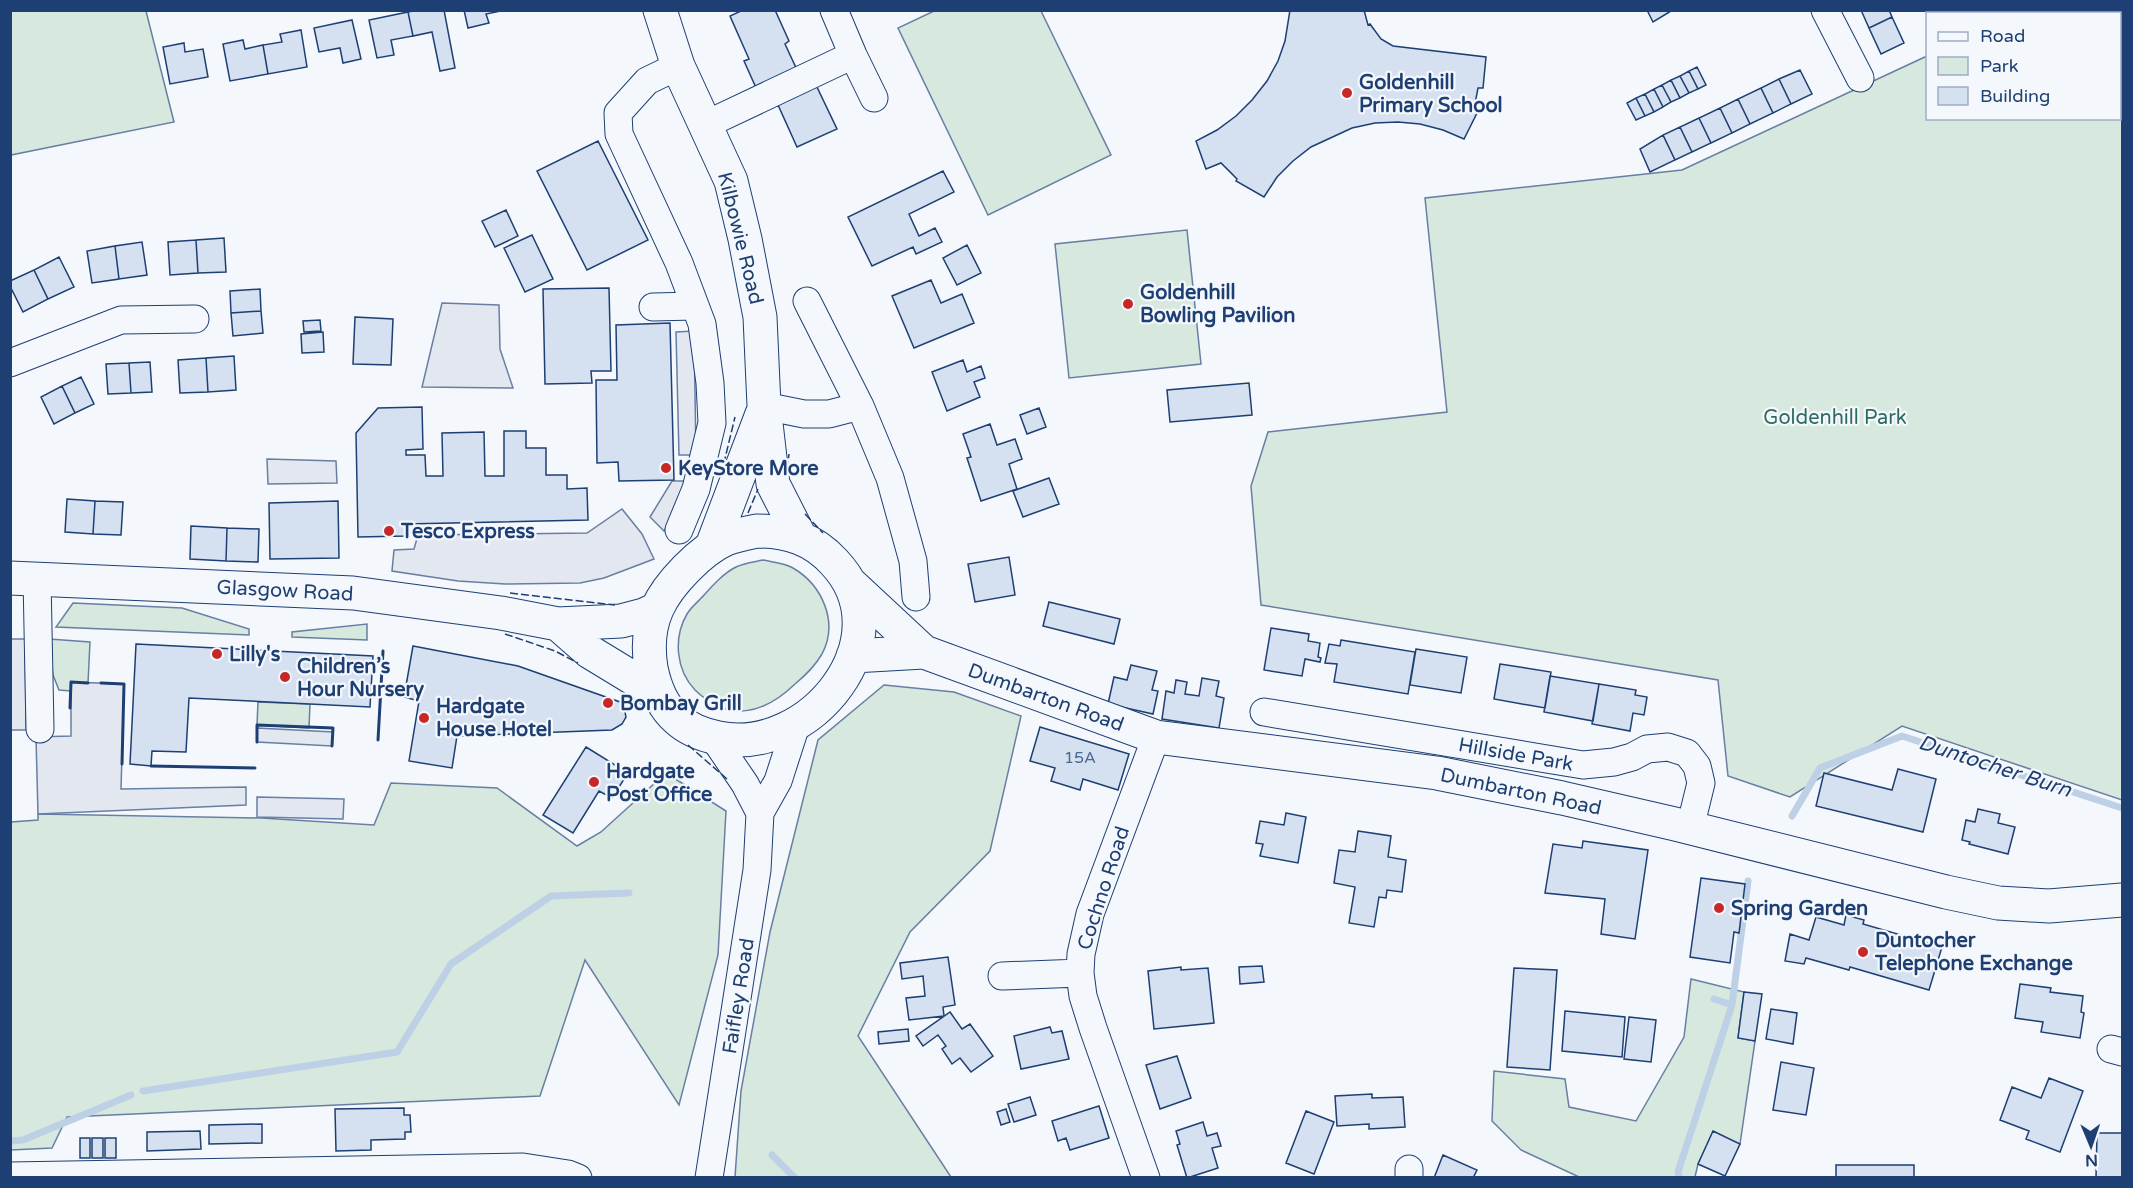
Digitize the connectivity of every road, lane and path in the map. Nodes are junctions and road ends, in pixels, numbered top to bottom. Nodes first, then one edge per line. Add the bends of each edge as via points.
1 (660, 10) edge
2 (834, 10) edge
3 (1825, 10) edge
4 (853, 55) junction
5 (678, 66) junction
6 (1860, 78) dead end
7 (874, 98) dead end
8 (705, 126) junction
9 (807, 301) dead end
10 (695, 306) junction
11 (653, 307) dead end
12 (195, 319) dead end
13 (10, 363) edge
14 (764, 406) junction
15 (860, 406) junction
16 (679, 530) dead end
17 (800, 537) junction
18 (712, 546) junction
19 (24, 578) edge
20 (852, 585) junction
21 (916, 597) dead end
22 (657, 609) junction
23 (558, 624) junction
24 (924, 652) junction
25 (853, 656) junction
26 (658, 694) junction
27 (1264, 711) dead end
28 (796, 725) junction
29 (40, 729) dead end
30 (1156, 736) junction
31 (714, 737) junction
32 (760, 813) junction
33 (1690, 828) junction
34 (2122, 900) edge
35 (1080, 973) junction
36 (1002, 976) dead end
37 (10, 1176) edge
38 (578, 1178) edge
39 (709, 1178) edge
40 (1146, 1178) edge

1 - 5 main road, Kilbowie Road
2 - 4 street
3 - 6 street
4 - 7 street
4 - 8 street
5 - 8 main road, Kilbowie Road
5 - 10 street via 647,81 618,113 619,134 679,262
8 - 14 main road, Kilbowie Road via 730,181 745,238 760,317
9 - 15 street
10 - 11 street
10 - 16 street via 702,324 712,423 696,489
12 - 13 street via 121,320
14 - 15 street via 804,414 829,414
14 - 17 main road, Kilbowie Road via 773,483
14 - 18 main road, Kilbowie Road
15 - 21 street via 890,478 913,561
17 - 18 main road via 757,531
17 - 20 main road via 832,560
18 - 22 main road via 671,587
19 - 23 main road, Glasgow Road via 353,593
19 - 29 street
20 - 24 main road
20 - 25 main road via 860,624
22 - 23 main road, Glasgow Road via 621,621
22 - 26 main road via 650,661
23 - 26 main road via 590,652
24 - 25 main road
24 - 30 main road, Dumbarton Road
25 - 28 main road via 827,698
26 - 31 main road via 684,725
27 - 33 street, Hillside Park via 1583,765 1614,762 1647,749 1668,747 1687,753 1697,766 1701,783
28 - 31 main road via 754,740
28 - 32 street, Faifley Road via 778,781
30 - 33 main road, Dumbarton Road via 1437,773
30 - 35 street, Cochno Road via 1090,914 1080,954
31 - 32 street
32 - 39 street, Faifley Road via 757,870
33 - 34 main road, Dumbarton Road via 1998,903 2049,906
35 - 36 street
35 - 40 street, Cochno Road via 1093,1028
37 - 38 street via 524,1167

